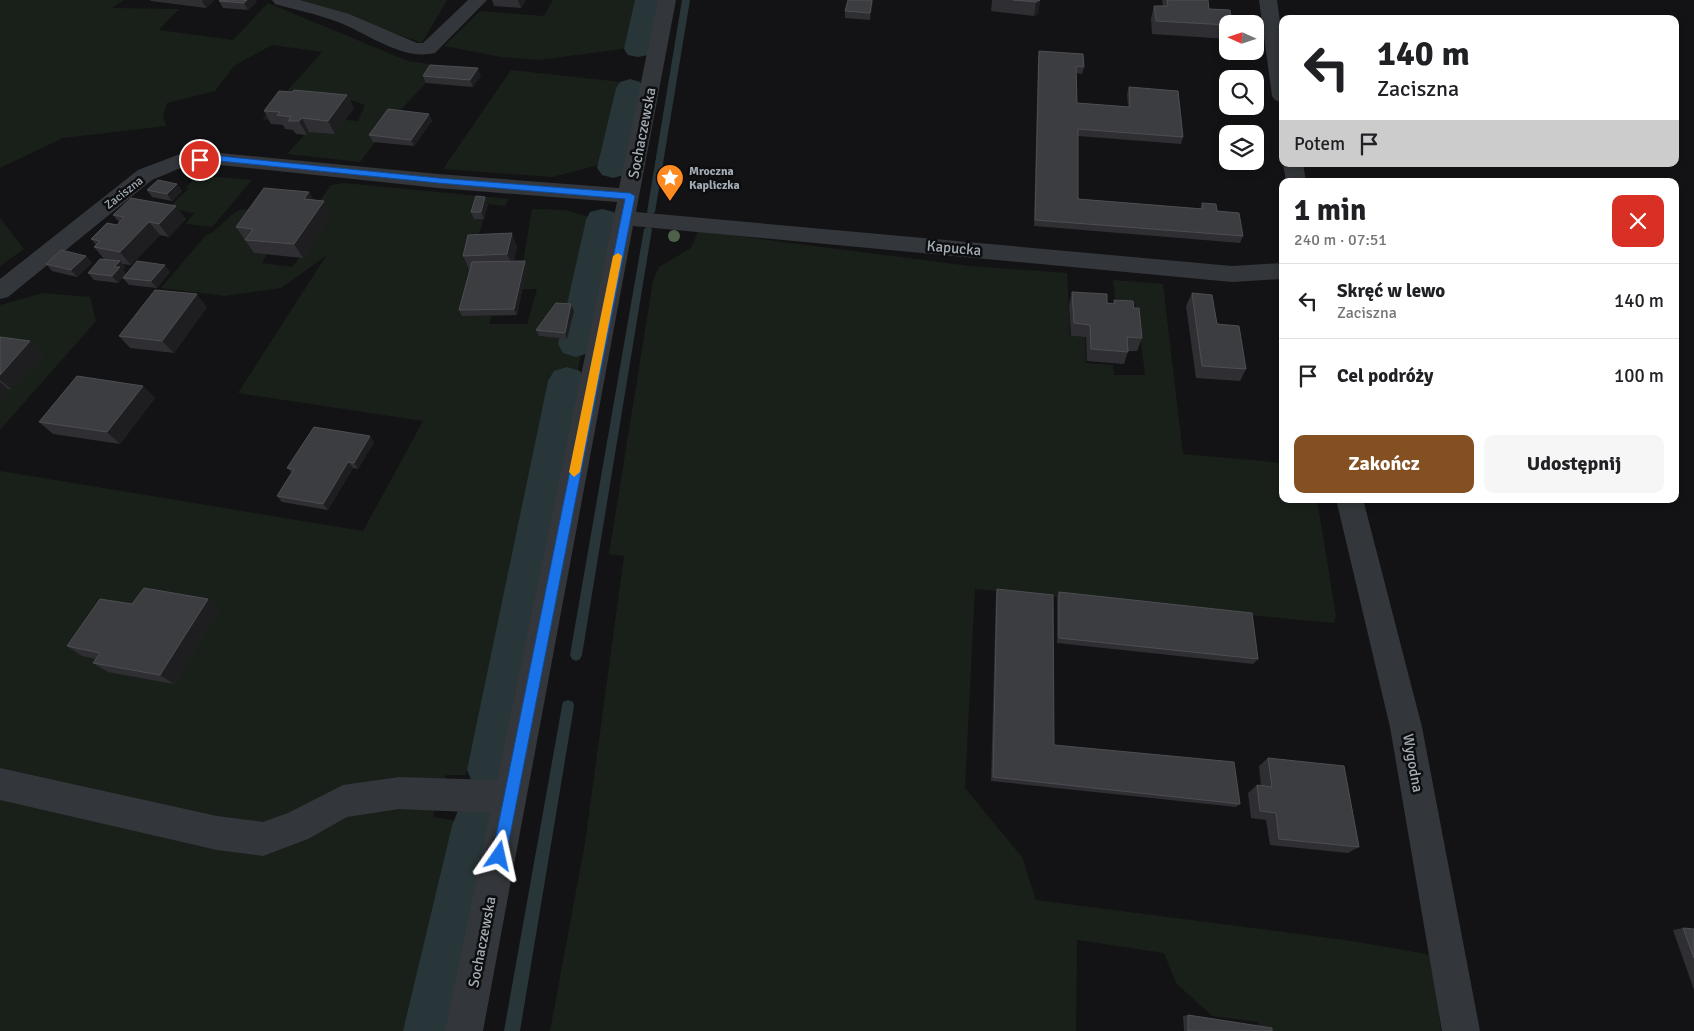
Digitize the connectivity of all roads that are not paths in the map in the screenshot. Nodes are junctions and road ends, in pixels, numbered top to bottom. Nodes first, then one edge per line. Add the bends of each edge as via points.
1 (281, 0) edge
2 (478, 0) edge
3 (667, 0) edge
4 (1268, 0) edge
5 (1279, 75) edge
6 (628, 207) junction
7 (1279, 271) edge
8 (0, 290) edge
9 (1350, 503) edge
10 (0, 784) edge
11 (510, 797) junction
12 (464, 1031) edge
13 (1462, 1031) edge

1 - 2 street via 343,18 414,49 428,49
3 - 6 street, Sochaczewska
4 - 5 street
6 - 7 street, Kapucka via 1232,274
6 - 8 street, Zaciszna via 438,180 220,159 180,161 145,176
6 - 11 street, Sochaczewska
9 - 13 street, Wygodna via 1406,727
10 - 11 street via 217,833 263,839 296,827 343,801 399,793
11 - 12 street, Sochaczewska

